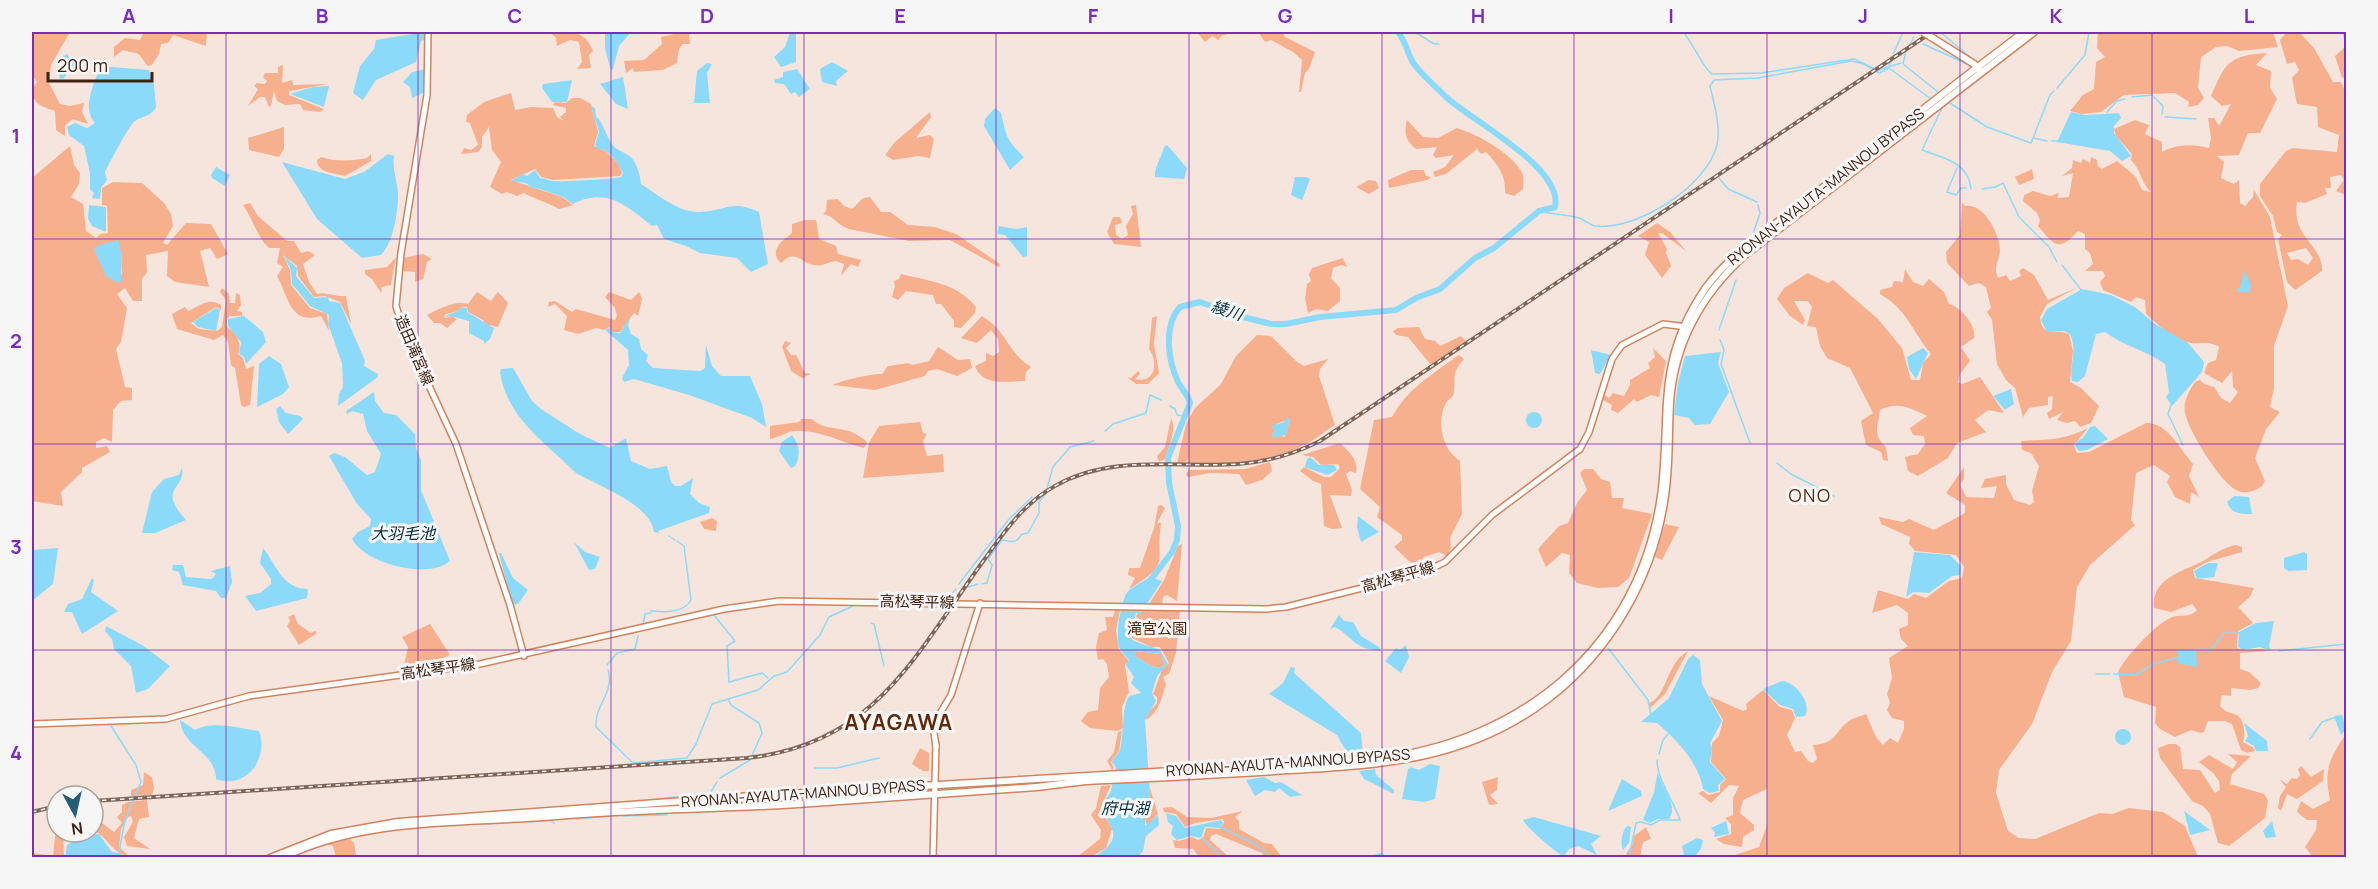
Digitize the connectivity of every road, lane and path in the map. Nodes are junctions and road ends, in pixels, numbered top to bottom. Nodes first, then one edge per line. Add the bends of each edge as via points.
1 (428, 32) edge
2 (1922, 32) edge
3 (2024, 32) edge
4 (2034, 32) edge
5 (1979, 70) junction
6 (1687, 327) junction
7 (980, 603) junction
8 (524, 656) junction
9 (937, 718) junction
10 (32, 724) edge
11 (927, 733) dead end
12 (934, 736) junction
13 (936, 747) junction
14 (1101, 779) junction
15 (935, 784) junction
16 (934, 794) junction
17 (270, 858) edge
18 (281, 858) edge
19 (933, 858) edge

1 - 8 main road, 造田滝宮線 via 427,95 399,262 396,306 404,332 454,439
2 - 5 highway, bridge
3 - 5 highway, RYONAN-AYAUTA-MANNOU BYPASS
4 - 5 highway, RYONAN-AYAUTA-MANNOU BYPASS
5 - 6 highway, RYONAN-AYAUTA-MANNOU BYPASS via 1732,260 1706,289
6 - 7 main road, 高松琴平線 via 1658,325 1622,345 1612,359 1580,449 1492,515 1439,566 1422,573 1275,609
6 - 14 highway, RYONAN-AYAUTA-MANNOU BYPASS via 1672,384 1665,498 1652,554 1617,623 1557,692 1497,731 1460,747 1413,759 1373,765
7 - 8 main road, 高松琴平線 via 771,602 724,609
7 - 9 main road via 951,695
8 - 10 main road, 高松琴平線 via 255,695 166,718
9 - 12 main road
9 - 13 main road
11 - 12 main road
12 - 13 main road
13 - 15 main road
14 - 15 highway, RYONAN-AYAUTA-MANNOU BYPASS
14 - 16 highway, RYONAN-AYAUTA-MANNOU BYPASS
15 - 16 main road
15 - 17 highway, RYONAN-AYAUTA-MANNOU BYPASS via 398,822 331,834
16 - 18 highway, RYONAN-AYAUTA-MANNOU BYPASS via 399,826 343,836
16 - 19 main road

